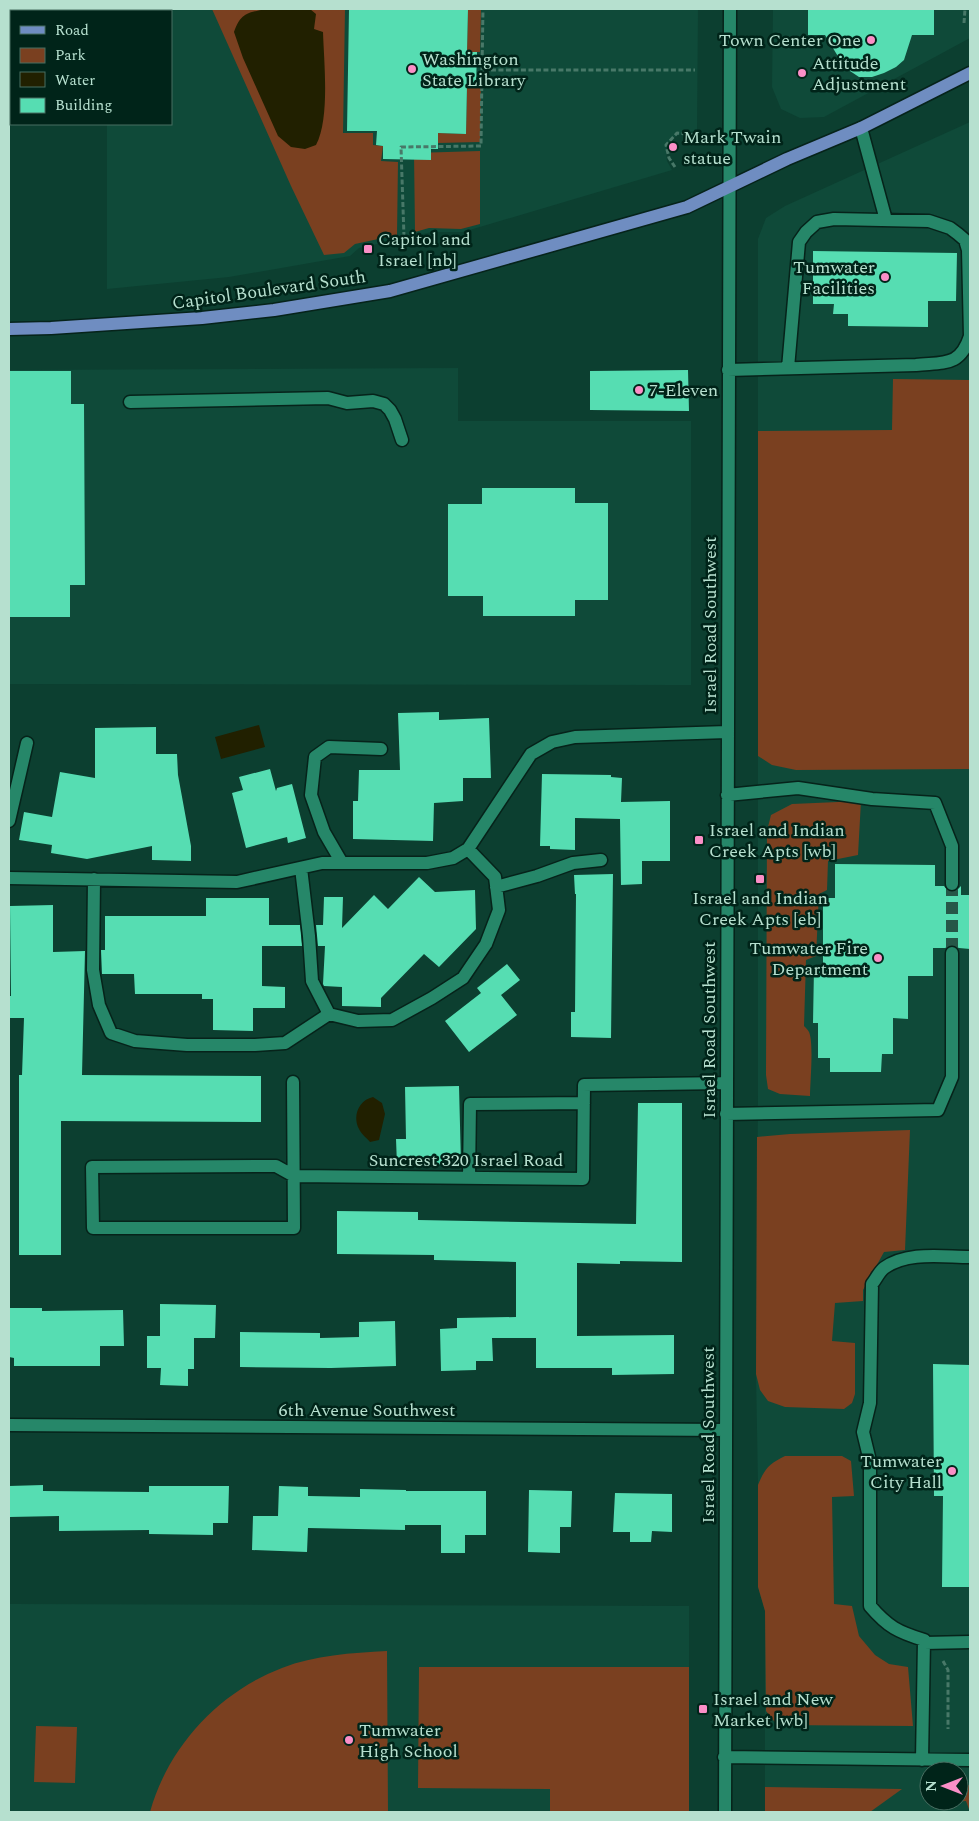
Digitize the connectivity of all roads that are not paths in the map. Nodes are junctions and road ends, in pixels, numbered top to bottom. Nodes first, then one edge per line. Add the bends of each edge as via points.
1 (730, 9) edge
2 (970, 73) edge
3 (861, 128) junction
4 (728, 188) junction
5 (886, 220) junction
6 (9, 329) edge
7 (788, 368) junction
8 (728, 370) junction
9 (130, 402) dead end
10 (402, 440) dead end
11 (727, 732) junction
12 (27, 743) dead end
13 (381, 749) dead end
14 (727, 794) junction
15 (9, 821) edge
16 (468, 849) junction
17 (601, 860) dead end
18 (342, 863) junction
19 (301, 868) junction
20 (9, 878) edge
21 (94, 879) junction
22 (952, 884) tunnel mouth
23 (496, 887) junction
24 (952, 953) tunnel mouth
25 (329, 1014) junction
26 (293, 1082) dead end
27 (726, 1083) junction
28 (584, 1103) junction
29 (726, 1114) junction
30 (294, 1176) junction
31 (469, 1178) junction
32 (970, 1257) edge
33 (9, 1425) edge
34 (726, 1430) junction
35 (970, 1642) edge
36 (924, 1643) junction
37 (724, 1757) junction
38 (922, 1760) junction
39 (970, 1760) edge
40 (724, 1812) edge

1 - 4 street, Israel Road Southwest
2 - 3 main road, Capitol Boulevard South
3 - 4 main road, Capitol Boulevard South
3 - 5 street
4 - 6 main road, Capitol Boulevard South via 687,207 390,291 202,318
4 - 8 street, Israel Road Southwest
5 - 7 street via 834,219 817,222 799,242
5 - 7 street via 929,221 950,228 965,240 970,336 966,348 960,357 947,362
7 - 8 street
8 - 11 street, Israel Road Southwest
9 - 10 street via 328,398 348,403 372,401 384,404 390,410
11 - 14 street, Israel Road Southwest
11 - 16 street via 575,737 552,742 530,754
12 - 15 street
13 - 18 street via 329,747 315,757 311,794 324,832
14 - 22 street via 798,788 872,799 935,802 952,846
14 - 27 street, Israel Road Southwest
16 - 18 street via 453,858 427,863
16 - 23 street via 495,877
17 - 23 street via 572,863
18 - 19 street
19 - 21 street via 237,882
19 - 25 street via 312,982
20 - 21 street
21 - 25 street via 93,970 99,1005 111,1033 135,1041 188,1045 285,1043
23 - 25 street via 499,910 486,944 463,978 392,1020 358,1021
24 - 29 street via 952,1077 938,1110
26 - 30 street
27 - 28 street, Suncrest 320 Israel Road via 584,1085
27 - 29 street, Israel Road Southwest
28 - 31 street via 470,1104
28 - 31 street, Suncrest 320 Israel Road via 583,1179
29 - 34 street, Israel Road Southwest
30 - 30 street, Suncrest 320 Israel Road via 276,1166 92,1167 92,1228 294,1228
30 - 31 street, Suncrest 320 Israel Road
32 - 36 street via 898,1260 882,1269 872,1284 870,1403 863,1432 870,1461 870,1606 883,1622 924,1640
33 - 34 street, 6th Avenue Southwest
34 - 37 street, Israel Road Southwest
35 - 36 street
36 - 38 street
37 - 38 street
37 - 40 street, Israel Road Southwest
38 - 39 street

